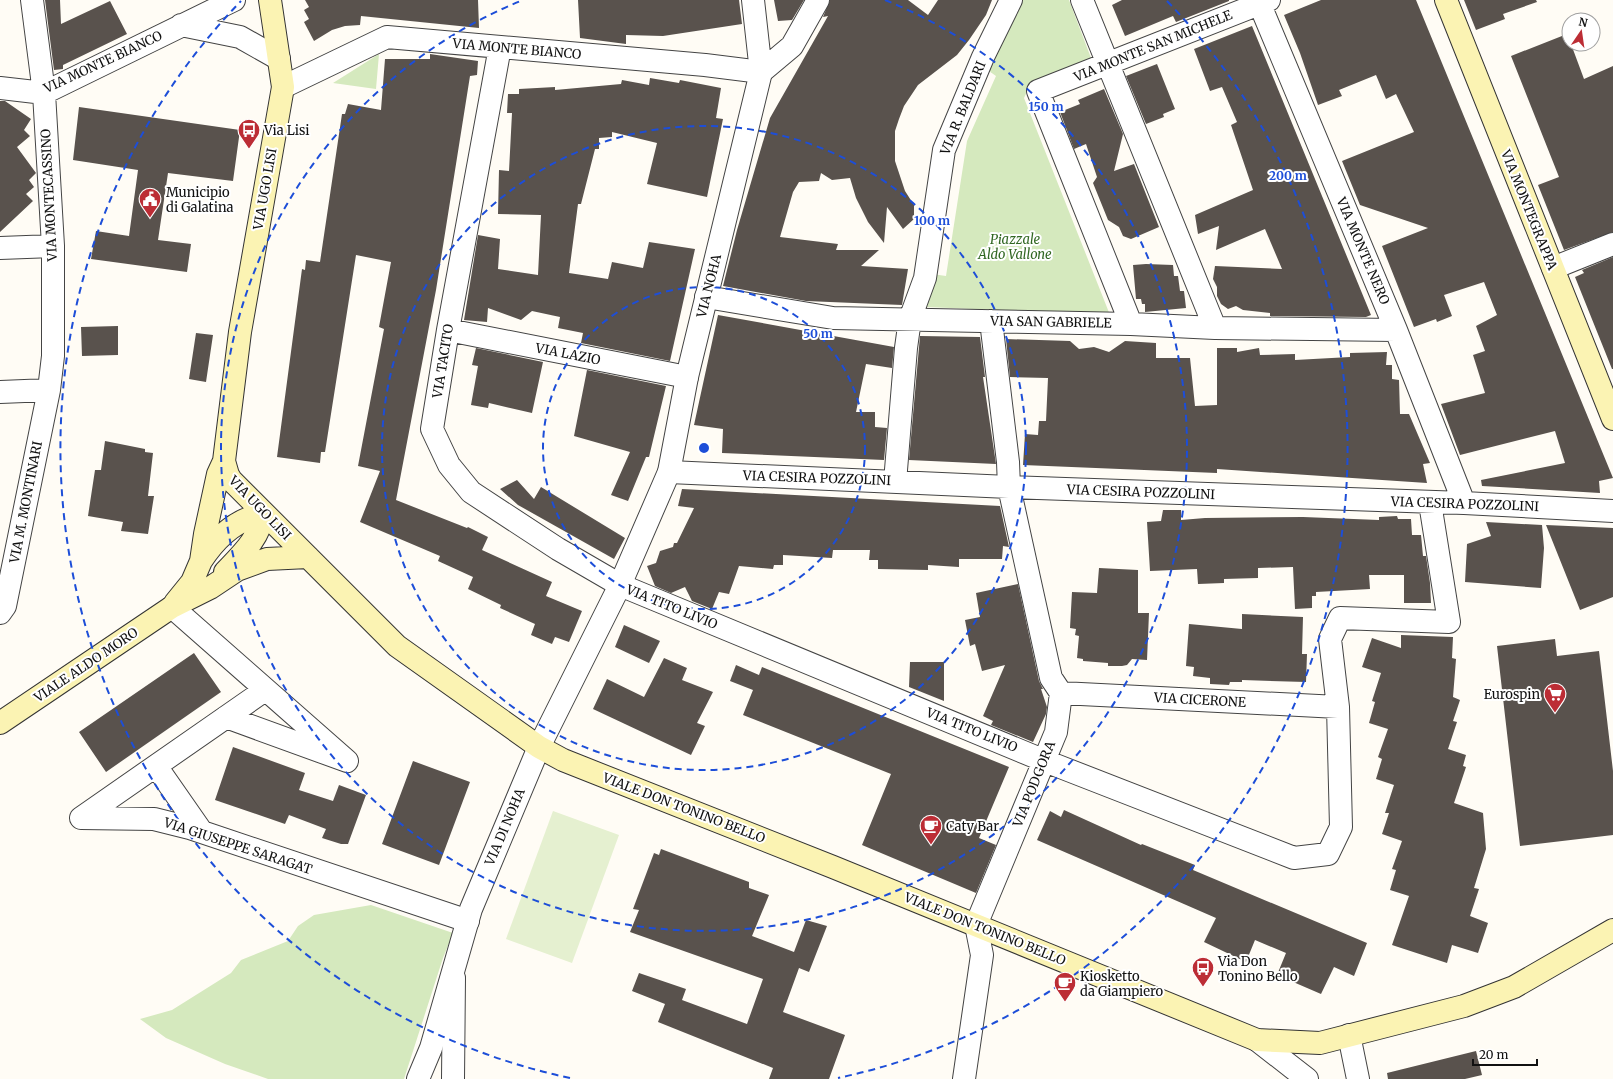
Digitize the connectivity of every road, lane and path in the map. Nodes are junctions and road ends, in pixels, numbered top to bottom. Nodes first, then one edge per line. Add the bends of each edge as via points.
1 (32, 0) edge
2 (234, 0) edge
3 (270, 0) edge
4 (753, 0) edge
5 (818, 0) edge
6 (1011, 0) edge
7 (1082, 0) edge
8 (1446, 0) edge
9 (1262, 1) edge
10 (181, 25) junction
11 (500, 47) junction
12 (279, 59) junction
13 (1107, 64) junction
14 (761, 72) junction
15 (283, 87) junction
16 (0, 88) edge
17 (44, 93) junction
18 (1613, 244) edge
19 (53, 246) junction
20 (0, 248) edge
21 (1553, 268) junction
22 (706, 297) junction
23 (910, 319) junction
24 (991, 321) junction
25 (1131, 324) junction
26 (1215, 328) junction
27 (448, 330) junction
28 (1396, 330) junction
29 (687, 377) junction
30 (48, 390) junction
31 (0, 392) edge
32 (1613, 419) edge
33 (224, 461) junction
34 (668, 472) junction
35 (896, 482) junction
36 (1009, 487) junction
37 (1430, 502) junction
38 (1464, 503) junction
39 (1613, 511) edge
40 (263, 514) junction
41 (308, 557) junction
42 (201, 561) junction
43 (620, 585) junction
44 (210, 588) junction
45 (172, 607) junction
46 (0, 613) edge
47 (265, 690) junction
48 (1061, 693) junction
49 (1338, 707) junction
50 (226, 717) junction
51 (0, 723) edge
52 (539, 747) junction
53 (1045, 760) junction
54 (156, 766) junction
55 (202, 832) junction
56 (468, 921) junction
57 (976, 925) junction
58 (1613, 930) edge
59 (454, 972) junction
60 (1349, 1035) junction
61 (1257, 1040) junction
62 (418, 1079) edge
63 (453, 1079) edge
64 (964, 1079) edge
65 (1307, 1079) edge
66 (1358, 1079) edge

1 - 17 street, VIA MONTECASSINO
2 - 10 street, VIA MONTE BIANCO
3 - 12 main road, VIA UGO LISI
4 - 14 street
5 - 14 street via 792,46
6 - 23 street, VIA R. BALDARI via 983,57 944,150 925,278
7 - 13 street
8 - 21 main road, VIA MONTEGRAPPA
9 - 13 street, VIA MONTE SAN MICHELE
9 - 28 street, VIA MONTE NERO
10 - 12 street via 240,37
10 - 17 street, VIA MONTE BIANCO
11 - 14 street, VIA MONTE BIANCO
11 - 15 street, VIA MONTE BIANCO via 387,37
11 - 27 street, VIA TACITO
12 - 15 main road, VIA UGO LISI
13 - 25 street, VIA MONTE SAN MICHELE via 1038,91
13 - 26 street
14 - 22 street, VIA NOHA
15 - 33 main road, VIA UGO LISI via 240,332
16 - 17 street, VIA MONTE BIANCO
17 - 19 street, VIA MONTECASSINO
18 - 21 street
19 - 20 street
19 - 30 street, VIA MONTECASSINO via 53,356
21 - 32 main road, VIA MONTEGRAPPA
22 - 23 street, VIA SAN GABRIELE via 833,318
22 - 29 street, VIA NOHA
23 - 24 street, VIA SAN GABRIELE
23 - 35 street, VIA R. BALDARI
24 - 25 street, VIA SAN GABRIELE
24 - 36 street
25 - 26 street, VIA SAN GABRIELE
26 - 28 street, VIA SAN GABRIELE
27 - 29 street, VIA LAZIO
27 - 43 street, VIA TACITO via 432,428 449,465 471,492 558,549
28 - 38 street, VIA MONTE NERO
29 - 34 street, VIA NOHA
30 - 31 street
30 - 46 street, VIA M. MONTINARI via 5,606
33 - 40 main road, VIA UGO LISI via 231,480
33 - 42 main road, VIALE ALDO MORO via 218,474 204,534
34 - 35 street, VIA CESIRA POZZOLINI
34 - 43 street, VIA NOHA
35 - 36 street, VIA CESIRA POZZOLINI
36 - 37 street, VIA CESIRA POZZOLINI
36 - 48 street via 1051,678
37 - 38 street, VIA CESIRA POZZOLINI
37 - 49 street via 1449,622 1340,618 1330,639
38 - 39 street, VIA CESIRA POZZOLINI
40 - 41 main road, VIA UGO LISI
40 - 42 main road, VIALE ALDO MORO via 241,520 216,542
40 - 44 main road, VIALE ALDO MORO via 258,533
41 - 44 main road, VIALE ALDO MORO via 267,559 251,564
41 - 52 main road, VIA UGO LISI via 397,646
42 - 45 main road, VIALE ALDO MORO via 185,592
43 - 52 street, VIA DI NOHA
43 - 53 street, VIA TITO LIVIO
44 - 45 main road, VIALE ALDO MORO
45 - 47 street
45 - 51 main road, VIALE ALDO MORO
47 - 50 street, VIA GIUSEPPE SARAGAT
47 - 50 street via 347,761
48 - 49 street, VIA CICERONE
48 - 53 street, VIA PODGORA via 1056,732
49 - 53 street, VIA TITO LIVIO via 1341,827 1328,854 1294,858
50 - 54 street, VIA GIUSEPPE SARAGAT
52 - 56 street, VIA DI NOHA via 474,901
52 - 57 main road, VIALE DON TONINO BELLO via 562,760
53 - 57 street, VIA PODGORA
54 - 55 street
54 - 55 street, VIA GIUSEPPE SARAGAT via 81,818 154,819
55 - 56 street, VIA GIUSEPPE SARAGAT
56 - 59 street, VIA DI NOHA
57 - 61 main road, VIALE DON TONINO BELLO
57 - 64 street via 982,955
58 - 60 main road, VIALE DON TONINO BELLO via 1514,987 1464,1006
59 - 62 street, VIA DI NOHA via 431,1048
59 - 63 street
60 - 61 main road, VIALE DON TONINO BELLO via 1320,1043
60 - 66 street
61 - 65 street

